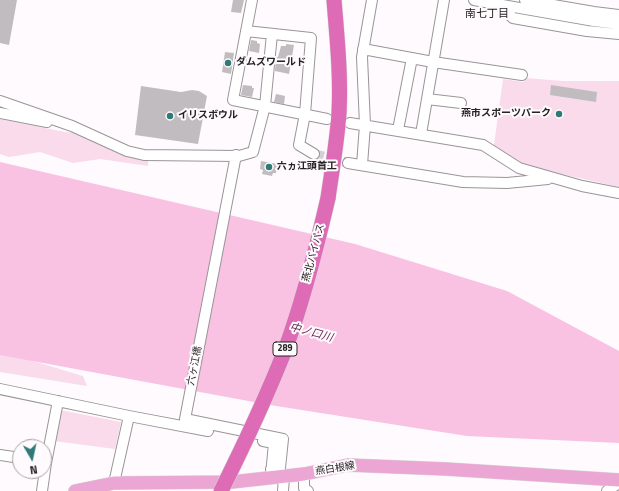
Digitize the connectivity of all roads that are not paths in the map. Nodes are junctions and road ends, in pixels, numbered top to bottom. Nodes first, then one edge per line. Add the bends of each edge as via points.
1 (252, 0) edge
2 (334, 0) edge
3 (372, 0) edge
4 (444, 0) edge
5 (474, 0) edge
6 (510, 0) edge
7 (525, 0) edge
8 (498, 4) junction
9 (619, 15) edge
10 (619, 24) edge
11 (246, 31) junction
12 (272, 34) junction
13 (619, 34) edge
14 (363, 49) junction
15 (412, 58) junction
16 (433, 62) junction
17 (522, 75) dead end
18 (427, 99) junction
19 (0, 101) edge
20 (461, 103) dead end
21 (265, 106) junction
22 (0, 113) edge
23 (305, 114) junction
24 (327, 119) dead end
25 (350, 123) dead end
26 (365, 125) junction
27 (78, 129) junction
28 (398, 130) junction
29 (421, 134) junction
30 (314, 154) tunnel mouth
31 (236, 155) junction
32 (348, 163) tunnel mouth
33 (362, 165) junction
34 (554, 178) junction
35 (619, 193) edge
36 (0, 389) edge
37 (58, 401) junction
38 (129, 416) junction
39 (50, 439) edge
40 (0, 455) edge
41 (12, 457) edge
42 (271, 474) junction
43 (304, 474) junction
44 (284, 477) junction
45 (43, 479) edge
46 (619, 481) edge
47 (114, 483) junction
48 (42, 491) edge
49 (75, 491) edge
50 (221, 491) edge
51 (283, 491) edge
52 (308, 491) edge
53 (607, 491) edge

1 - 11 street
2 - 50 highway, 燕北バイパス / 289, bridge via 339,52 339,112 328,198 308,281 285,349 257,418
3 - 14 street
4 - 16 street
5 - 8 street
6 - 8 street
7 - 9 street
8 - 10 street
8 - 13 street via 513,18
11 - 12 street
11 - 21 street via 233,100
12 - 21 street
12 - 23 street via 311,38
14 - 15 street
14 - 26 street
15 - 16 street
15 - 28 street
16 - 17 street
16 - 18 street
18 - 20 street
18 - 29 street
19 - 27 street
21 - 23 street
21 - 31 street via 253,152
22 - 27 street
23 - 24 street
23 - 30 street via 299,145
25 - 26 street
26 - 28 street
26 - 33 street
27 - 31 street via 127,151 144,155
28 - 29 street
29 - 34 street via 483,144 519,168
31 - 42 street, 六ヶ江橋 via 185,419 283,439 280,468
32 - 33 street
33 - 34 street via 463,182 507,183
34 - 35 street
36 - 37 street
37 - 38 street
37 - 39 street
38 - 42 street via 274,443
38 - 47 street
40 - 41 street
42 - 44 main road, 燕白根線
42 - 47 main road, 燕白根線 via 232,482
43 - 44 main road, 燕白根線
43 - 46 main road, 燕白根線 via 348,465
43 - 52 street via 304,488
44 - 51 street
45 - 48 street
46 - 53 street
47 - 49 main road, 燕白根線

